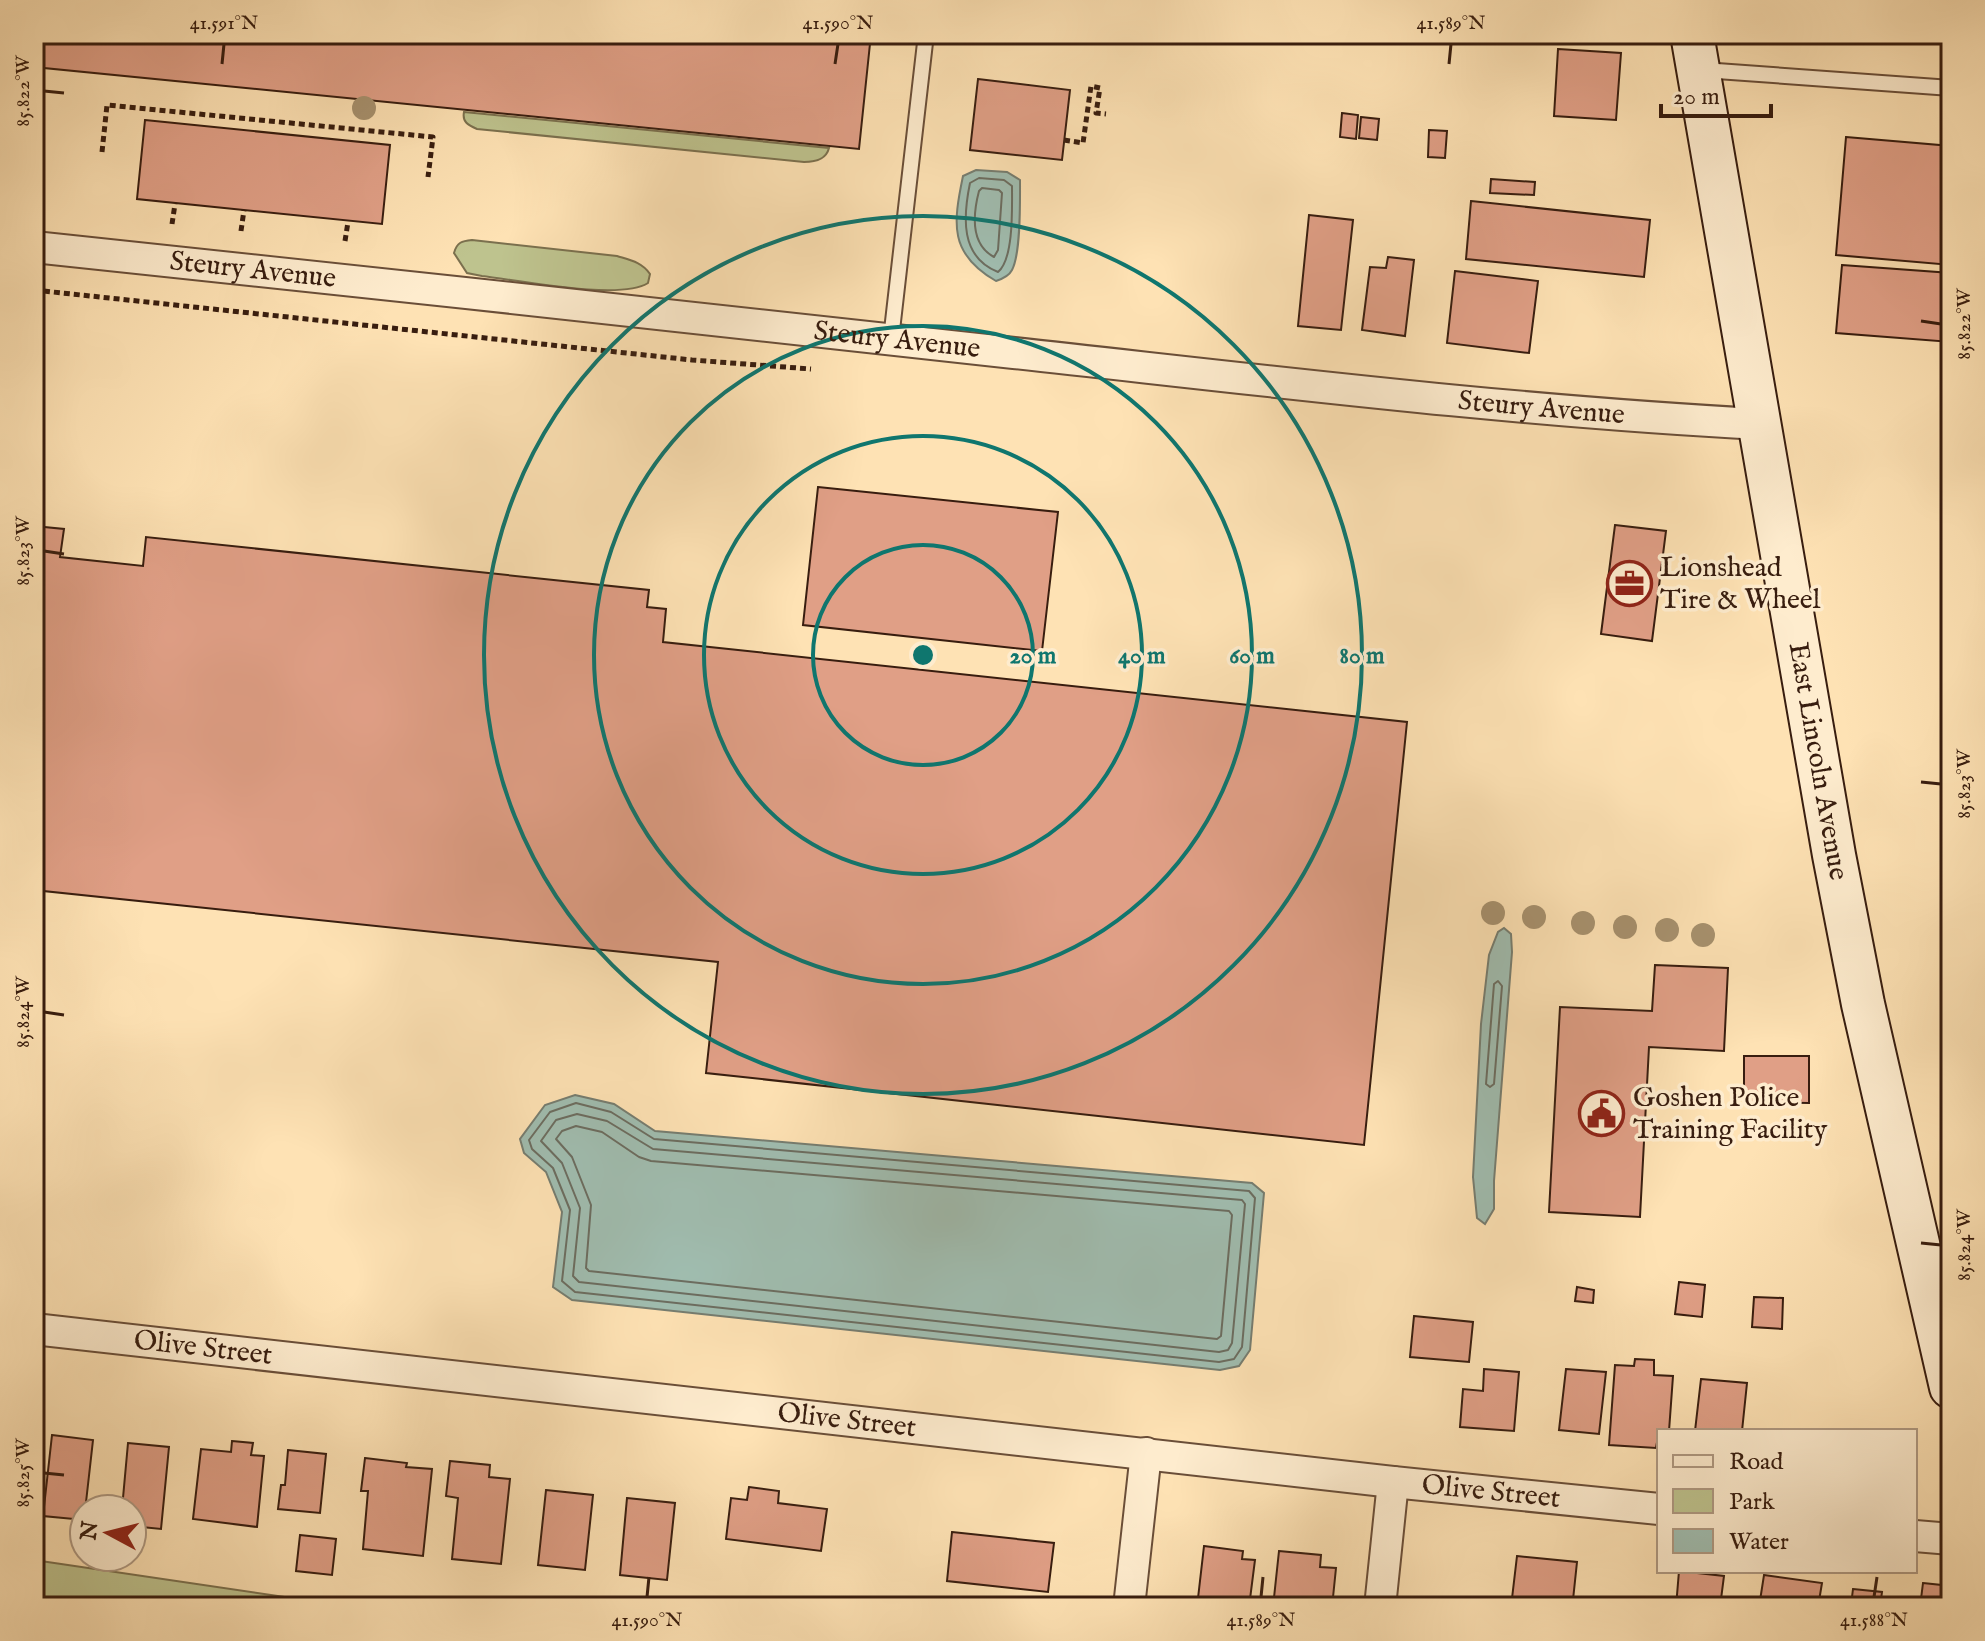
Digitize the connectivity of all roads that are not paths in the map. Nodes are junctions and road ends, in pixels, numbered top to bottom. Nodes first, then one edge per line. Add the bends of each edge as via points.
1 (926, 34) edge
2 (1696, 52) edge
3 (1951, 88) edge
4 (34, 247) edge
5 (891, 339) junction
6 (1761, 424) junction
7 (34, 1329) edge
8 (1951, 1387) edge
9 (1146, 1453) junction
10 (1393, 1482) junction
11 (1657, 1509) edge
12 (1917, 1536) edge
13 (1951, 1539) edge
14 (1129, 1607) edge
15 (1380, 1607) edge

1 - 5 lane
2 - 3 lane
2 - 6 main road, East Lincoln Avenue
4 - 5 street, Steury Avenue
5 - 6 street, Steury Avenue via 1577,412
6 - 8 main road, East Lincoln Avenue via 1860,989
7 - 9 street, Olive Street
9 - 10 street, Olive Street
9 - 14 street
10 - 11 street, Olive Street
10 - 15 street
12 - 13 street

